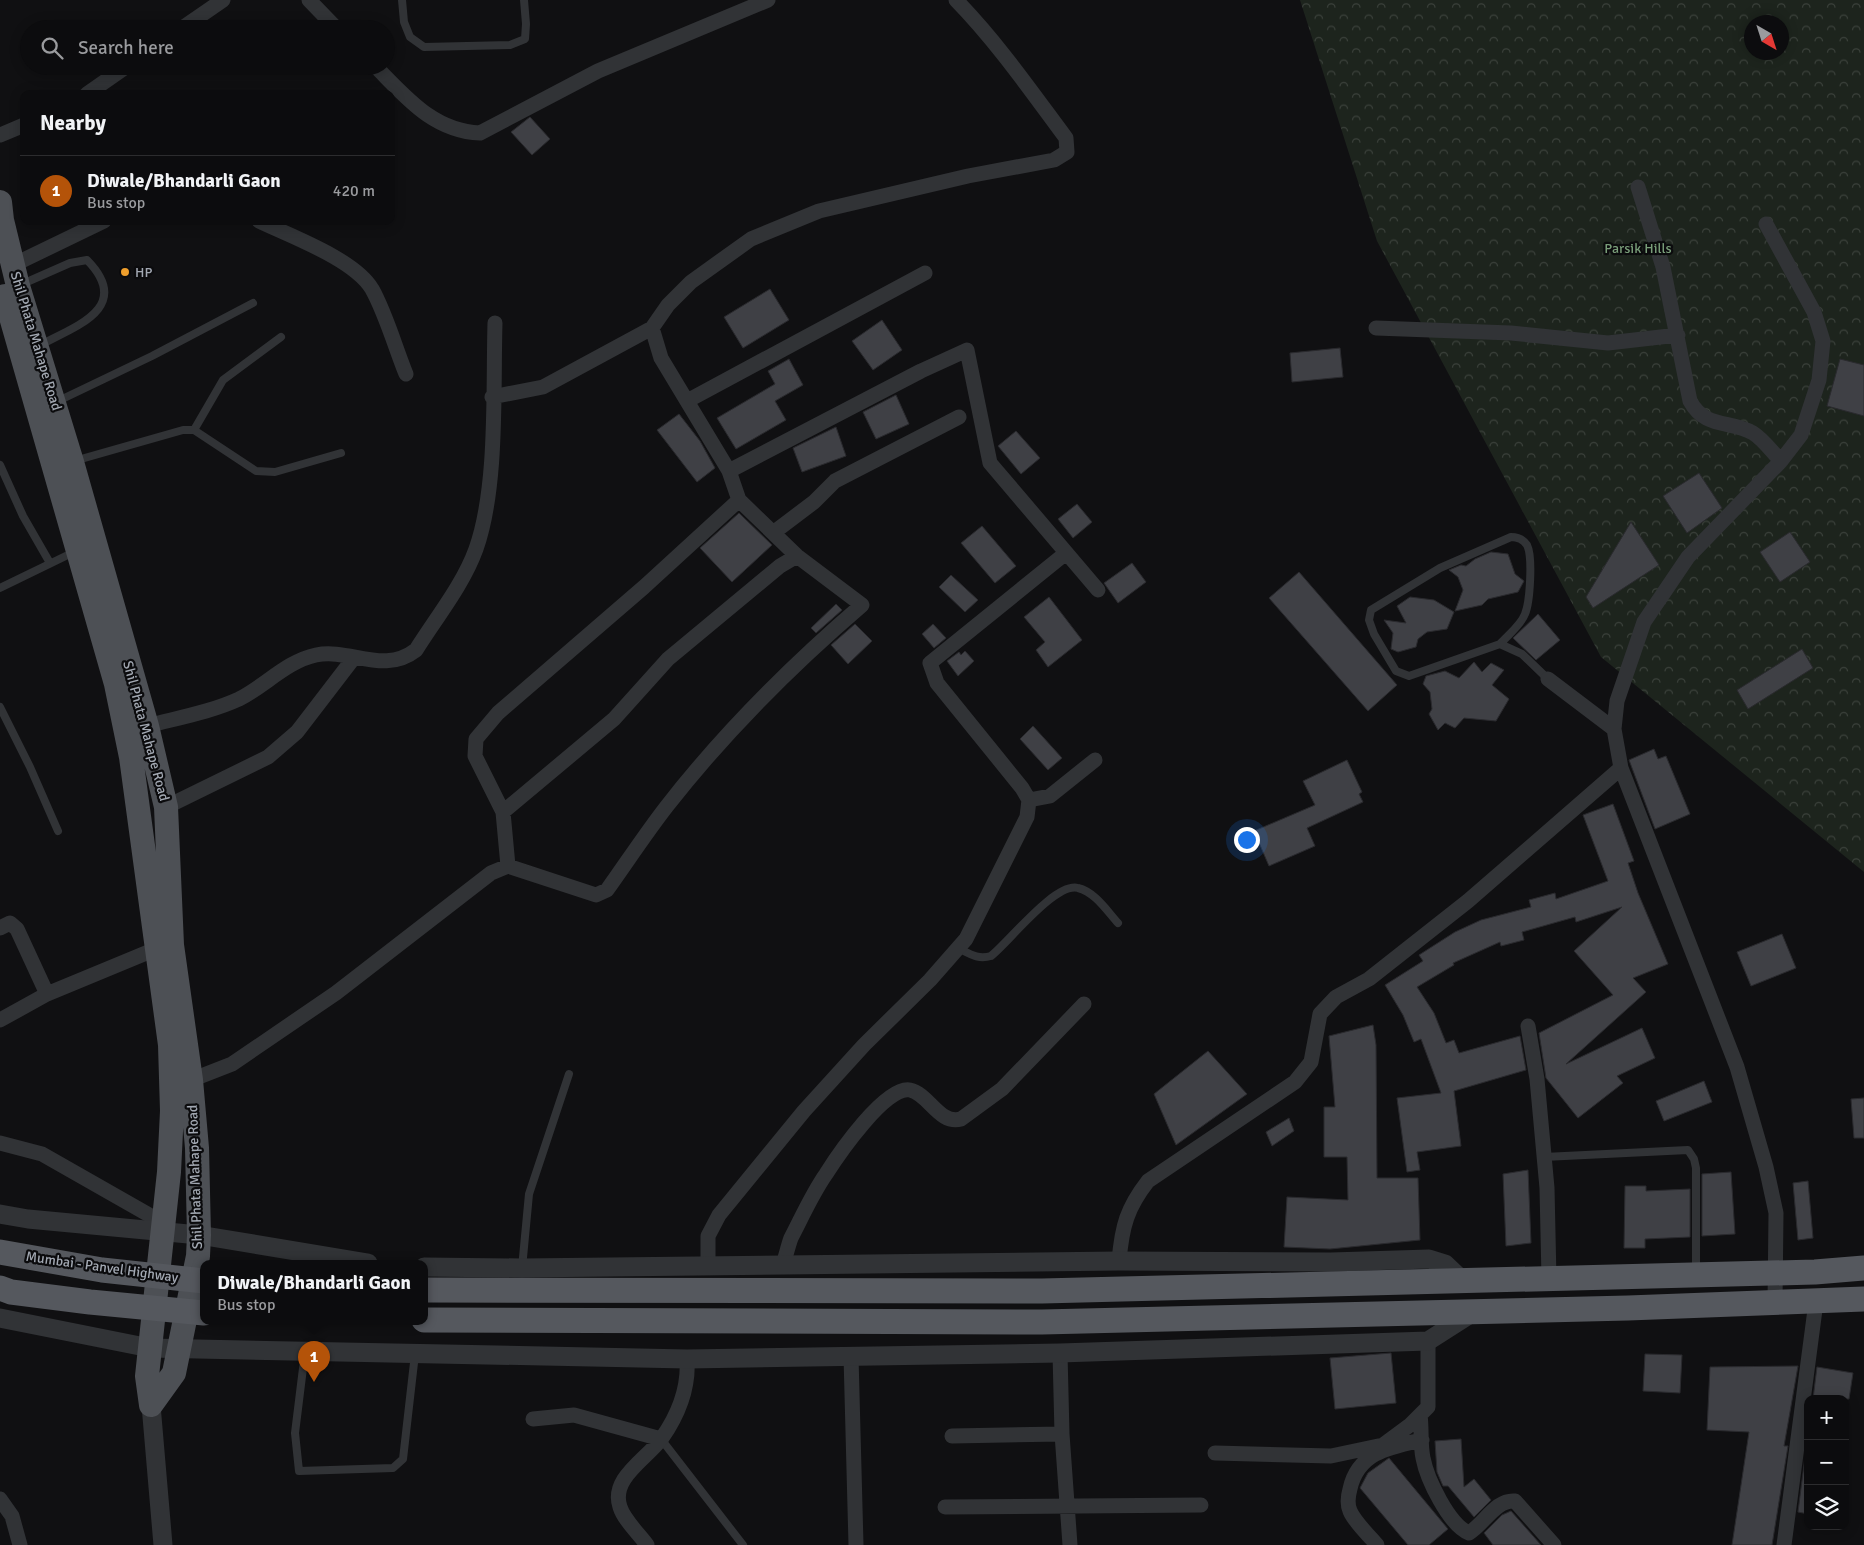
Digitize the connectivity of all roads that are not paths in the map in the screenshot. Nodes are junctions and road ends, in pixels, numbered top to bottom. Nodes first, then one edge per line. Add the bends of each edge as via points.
1 (223, 0) edge
2 (309, 0) edge
3 (402, 0) edge
4 (524, 0) edge
5 (768, 0) edge
6 (956, 0) edge
7 (194, 20) edge
8 (328, 20) edge
9 (114, 75) edge
10 (384, 75) edge
11 (93, 90) edge
12 (20, 127) edge
13 (0, 135) edge
14 (1638, 187) dead end
15 (0, 202) edge
16 (1766, 224) dead end
17 (97, 225) edge
18 (267, 225) edge
19 (925, 274) dead end
20 (10, 276) edge
21 (253, 302) dead end
22 (495, 322) dead end
23 (652, 328) junction
24 (1376, 328) dead end
25 (1678, 335) junction
26 (281, 337) dead end
27 (37, 346) junction
28 (406, 374) dead end
29 (492, 397) junction
30 (687, 400) junction
31 (54, 403) junction
32 (960, 417) dead end
33 (194, 430) junction
34 (341, 453) dead end
35 (1781, 461) junction
36 (72, 462) junction
37 (0, 465) edge
38 (729, 472) junction
39 (739, 500) junction
40 (773, 533) junction
41 (86, 547) junction
42 (1066, 552) junction
43 (796, 556) junction
44 (50, 563) junction
45 (0, 588) edge
46 (1098, 590) dead end
47 (1500, 644) junction
48 (353, 659) junction
49 (1548, 679) joint
50 (0, 707) edge
51 (147, 726) junction
52 (1614, 730) junction
53 (1094, 760) dead end
54 (1621, 768) junction
55 (1029, 800) junction
56 (166, 807) junction
57 (503, 812) junction
58 (58, 831) dead end
59 (508, 866) junction
60 (1118, 923) dead end
61 (0, 928) edge
62 (164, 946) junction
63 (958, 948) junction
64 (46, 994) junction
65 (1084, 1004) dead end
66 (0, 1020) edge
67 (1528, 1026) dead end
68 (569, 1074) dead end
69 (192, 1080) junction
70 (0, 1143) edge
71 (1544, 1157) junction
72 (0, 1214) edge
73 (164, 1229) junction
74 (199, 1235) junction
75 (0, 1252) edge
76 (350, 1260) edge
77 (1119, 1261) junction
78 (783, 1264) junction
79 (708, 1265) junction
80 (428, 1267) edge
81 (522, 1268) junction
82 (1864, 1268) edge
83 (1776, 1273) junction
84 (1696, 1275) junction
85 (1626, 1276) junction
86 (1549, 1279) junction
87 (200, 1281) edge
88 (1463, 1281) junction
89 (0, 1288) edge
90 (428, 1290) edge
91 (1864, 1299) edge
92 (1816, 1302) junction
93 (1775, 1303) junction
94 (1628, 1308) junction
95 (1476, 1311) junction
96 (200, 1313) edge
97 (0, 1318) edge
98 (428, 1320) edge
99 (1428, 1341) junction
100 (150, 1348) junction
101 (178, 1350) junction
102 (305, 1352) junction
103 (1060, 1352) junction
104 (415, 1354) junction
105 (851, 1356) junction
106 (687, 1359) junction
107 (151, 1405) junction
108 (1420, 1415) junction
109 (533, 1419) dead end
110 (1062, 1434) junction
111 (952, 1436) dead end
112 (661, 1439) junction
113 (1422, 1440) junction
114 (1215, 1453) dead end
115 (0, 1499) edge
116 (1067, 1505) junction
117 (1201, 1505) dead end
118 (944, 1507) dead end
119 (20, 1545) edge
120 (163, 1545) edge
121 (647, 1545) edge
122 (743, 1545) edge
123 (856, 1545) edge
124 (1070, 1545) edge
125 (1377, 1545) edge
126 (1554, 1545) edge
127 (1784, 1545) edge

1 - 7 street
2 - 8 street
3 - 4 lane via 404,22 410,37 424,47 510,45 518,42 525,38
5 - 10 street via 598,71 480,133 462,132 420,111
6 - 23 street via 1002,52 1066,138 1067,152 1054,160 968,176 819,211 751,239 691,282 668,305
9 - 11 street
12 - 13 street
14 - 25 street via 1663,267
15 - 20 main road, Shil Phata Mahape Road
16 - 35 street via 1814,312 1823,340 1818,380 1801,434
17 - 20 street
18 - 28 street via 356,270 372,288
19 - 30 street
20 - 27 main road, Shil Phata Mahape Road
20 - 27 lane via 87,260 97,270 106,293 101,308 87,321
20 - 41 main road, Shil Phata Mahape Road via 36,409
21 - 31 lane
22 - 29 street
23 - 29 street via 543,387
23 - 30 street via 661,358
24 - 25 street via 1511,333 1608,343
25 - 35 street via 1690,401 1696,414 1713,422 1744,428 1756,435
26 - 33 lane via 223,380
27 - 31 main road, Shil Phata Mahape Road
29 - 48 street via 485,510 476,549 460,580 416,650 406,658 388,661
30 - 38 street
31 - 36 main road, Shil Phata Mahape Road
32 - 40 street via 836,481
33 - 34 lane via 256,471 275,472
33 - 36 lane via 183,430
35 - 52 street via 1688,557 1644,622 1617,701
36 - 41 main road, Shil Phata Mahape Road
37 - 44 lane via 23,516
38 - 39 street
38 - 42 street via 967,350 990,463
39 - 40 street
39 - 57 street via 498,713 476,739 475,756
40 - 43 street
41 - 44 lane
41 - 51 main road, Shil Phata Mahape Road
41 - 62 main road, Shil Phata Mahape Road via 131,757
42 - 46 street
42 - 55 street via 930,663 937,683 1006,766
43 - 57 street via 668,659 614,719
43 - 59 street via 862,605 787,672 724,740 667,806 607,890 596,895
44 - 45 lane
47 - 47 lane via 1409,676 1396,671 1368,620 1371,610 1440,568 1517,538 1528,546 1530,559 1526,613
47 - 49 lane via 1522,654
48 - 51 street via 315,655 291,665 233,701
48 - 56 street via 297,732 268,757
49 - 52 street
50 - 58 lane
51 - 56 main road, Shil Phata Mahape Road
52 - 54 street
53 - 55 street via 1050,796
54 - 77 street via 1468,901 1369,979 1336,997 1320,1014 1311,1062 1295,1082 1148,1180 1132,1201 1121,1235
54 - 83 street via 1737,1067 1776,1213
55 - 63 street via 1027,817 966,939
56 - 62 main road, Shil Phata Mahape Road
57 - 59 street
59 - 69 street via 491,873 354,980 232,1064
60 - 63 lane via 1090,893 1076,887 1046,902 991,956 976,958
61 - 64 street via 10,923 17,929
62 - 64 street
62 - 69 main road, Shil Phata Mahape Road
62 - 73 main road, Shil Phata Mahape Road via 172,1111
63 - 79 street via 804,1111 719,1215 708,1236
64 - 66 street
65 - 78 street via 1002,1089 971,1114 954,1121 919,1094 909,1089 896,1091 873,1112 825,1174 790,1241
67 - 71 street via 1537,1079
68 - 81 lane via 529,1194
69 - 74 main road, Shil Phata Mahape Road
70 - 73 street via 42,1154
71 - 84 lane via 1688,1150 1696,1168
71 - 86 street
72 - 73 street via 28,1220
73 - 74 street
73 - 100 main road, Shil Phata Mahape Road
74 - 76 street
74 - 101 main road, Shil Phata Mahape Road via 198,1256
75 - 87 highway, Mumbai - Panvel Highway, bridge via 102,1270
77 - 78 street
77 - 88 street via 1429,1259 1445,1264
78 - 79 street
79 - 81 street
80 - 81 street
82 - 83 highway
83 - 84 highway
83 - 93 street
84 - 85 highway
85 - 86 highway
85 - 94 highway
86 - 88 highway
88 - 90 highway via 1042,1291
89 - 96 highway, bridge via 90,1302
91 - 92 highway
92 - 93 highway
92 - 127 street
93 - 94 highway
94 - 95 highway
95 - 98 highway via 1042,1322
95 - 99 street
97 - 100 street
99 - 103 street
99 - 108 street via 1428,1407
100 - 101 street
100 - 107 main road, Shil Phata Mahape Road via 147,1376
101 - 102 street
101 - 107 main road, Shil Phata Mahape Road via 174,1373
102 - 104 street
102 - 104 lane via 295,1433 299,1471 393,1468 403,1459
103 - 105 street
103 - 110 street
104 - 106 street
105 - 106 street
105 - 123 street
106 - 112 street via 682,1401
107 - 120 street
108 - 113 street
108 - 114 street via 1383,1445 1331,1456
109 - 112 street via 574,1415
110 - 111 street
110 - 116 street
112 - 121 street via 626,1476 618,1493 620,1508
112 - 122 lane
113 - 125 street via 1374,1454 1358,1467 1348,1505 1351,1514
113 - 126 street via 1428,1476 1451,1518 1462,1530 1469,1533 1500,1504 1515,1501
115 - 119 street via 12,1516
116 - 117 street
116 - 118 street
116 - 124 street

